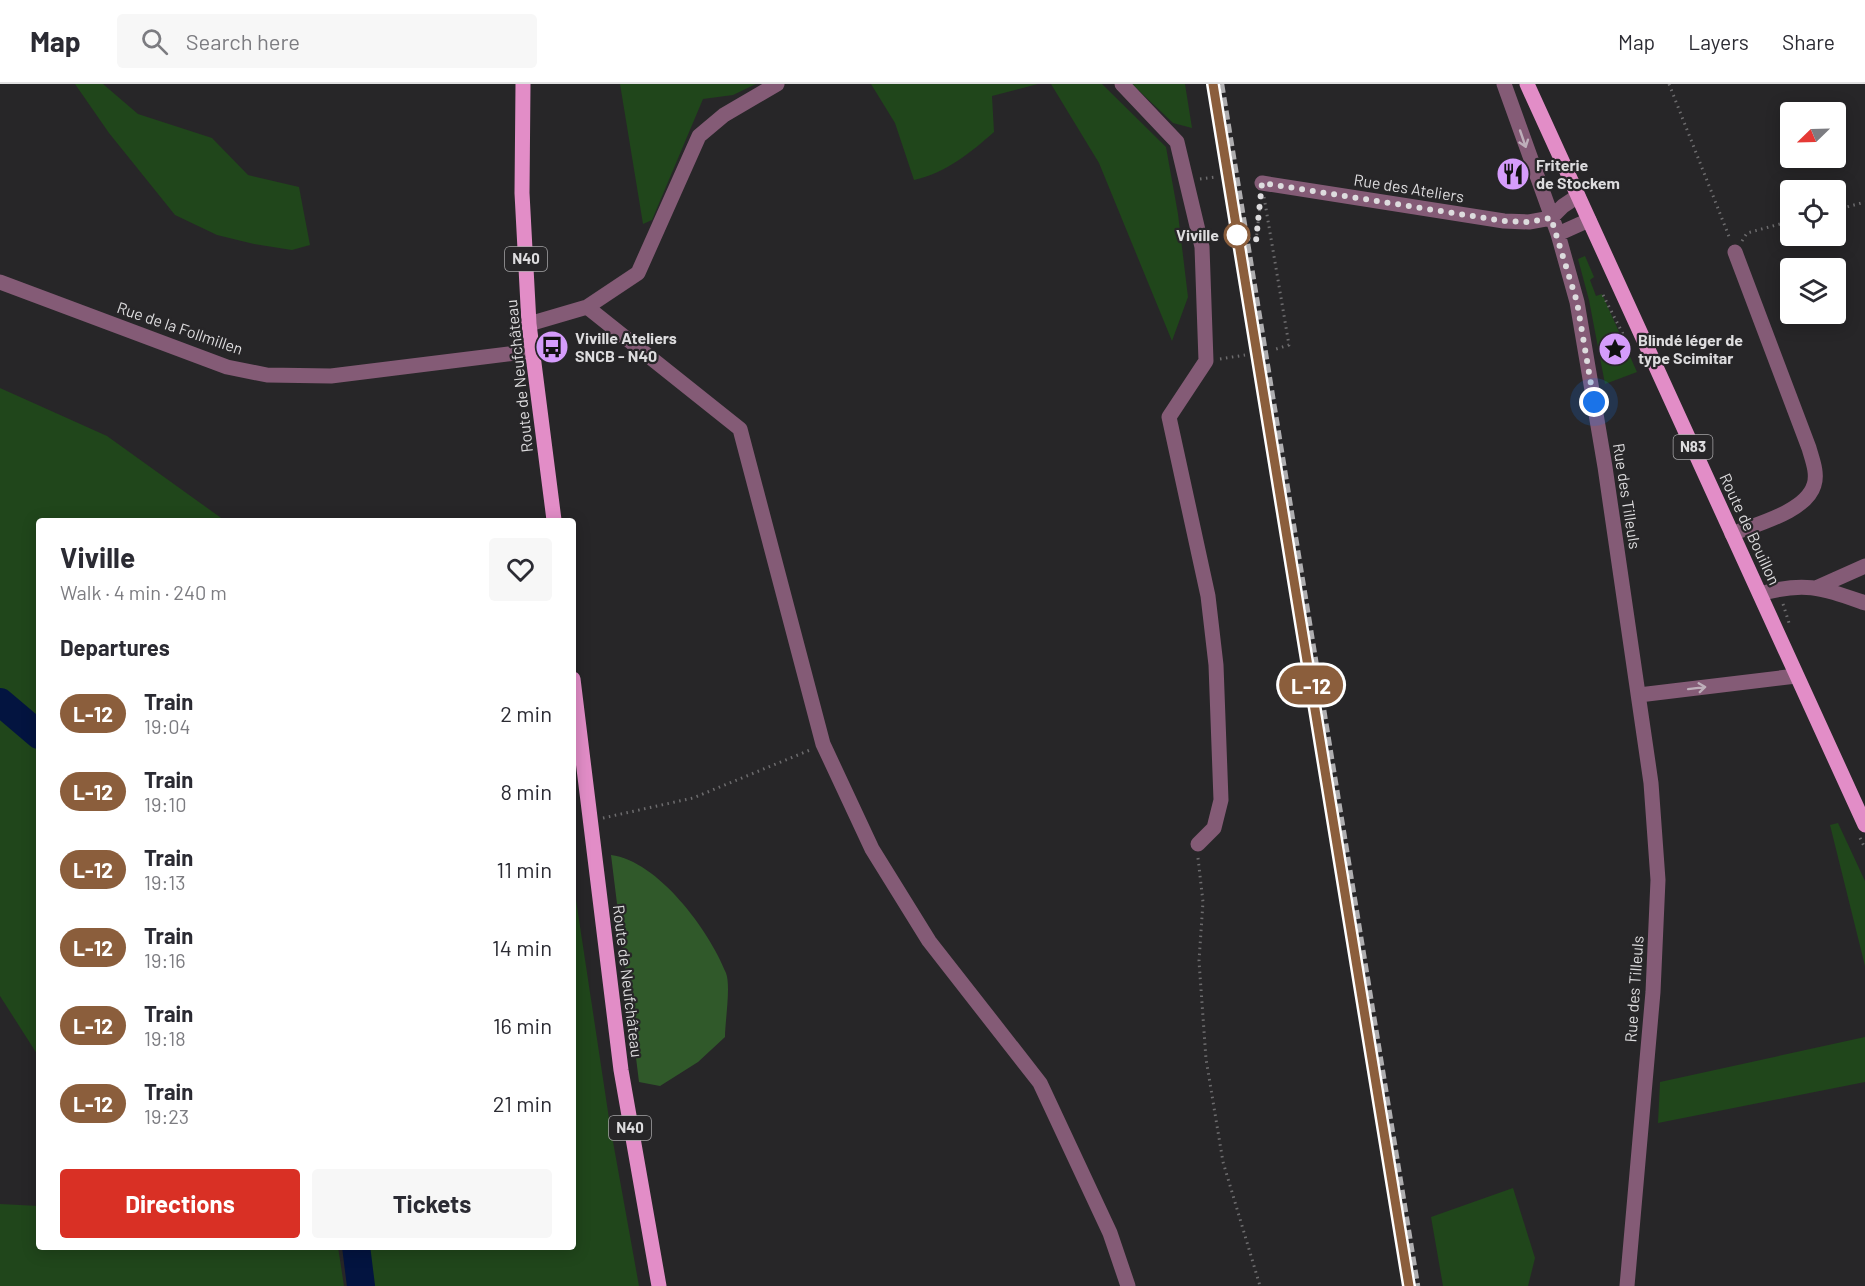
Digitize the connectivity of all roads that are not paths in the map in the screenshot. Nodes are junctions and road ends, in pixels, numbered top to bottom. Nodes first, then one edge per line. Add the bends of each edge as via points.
1 (523, 84) edge
2 (777, 84) edge
3 (1122, 84) edge
4 (1504, 84) edge
5 (1527, 84) edge
6 (1262, 183) road end
7 (1578, 196) junction
8 (1551, 218) junction
9 (1589, 220) junction
10 (1558, 234) junction
11 (1735, 252) road end
12 (0, 282) edge
13 (587, 307) junction
14 (529, 324) junction
15 (532, 351) junction
16 (554, 518) edge
17 (1732, 534) junction
18 (1865, 566) edge
19 (1818, 586) junction
20 (1760, 594) junction
21 (1865, 603) edge
22 (1796, 676) junction
23 (1639, 695) junction
24 (576, 704) edge
25 (1865, 825) edge
26 (1198, 844) road end
27 (659, 1286) edge
28 (1128, 1286) edge
29 (1627, 1286) edge

1 - 14 main road, Route de Neufchâteau / N40 via 522,193
2 - 13 street via 724,115 699,136 639,273
3 - 26 street via 1177,142 1202,247 1206,361 1169,417 1208,596 1216,665 1221,800 1214,828
4 -> 8 street, Rue des Tilleuls
5 - 7 main road, Route de Bouillon / N83
6 - 8 street, Rue des Ateliers via 1504,221
7 - 8 street
7 - 9 main road, Route de Bouillon / N83
8 - 10 street, Rue des Tilleuls
9 - 10 street
9 - 17 main road, Route de Bouillon / N83
10 - 23 street, Rue des Tilleuls via 1579,312
11 - 17 street via 1809,448 1815,483 1809,497 1798,507
12 - 15 street, Rue de la Follmillen via 227,367 267,375 331,376
13 - 14 street
13 - 28 street via 740,429 823,744 872,849 929,941 1040,1083 1110,1233
14 - 15 main road, Route de Neufchâteau / N40
15 - 16 main road, Route de Neufchâteau / N40
17 - 20 main road, Route de Bouillon / N83
18 - 19 street
19 - 20 street via 1785,586
19 - 21 street
20 - 22 main road, Route de Bouillon / N83
23 -> 22 street
22 - 25 main road, Route de Bouillon / N83
23 - 29 street, Rue des Tilleuls via 1658,880 1653,992
24 - 27 main road, Route de Neufchâteau / N40 via 621,1070

